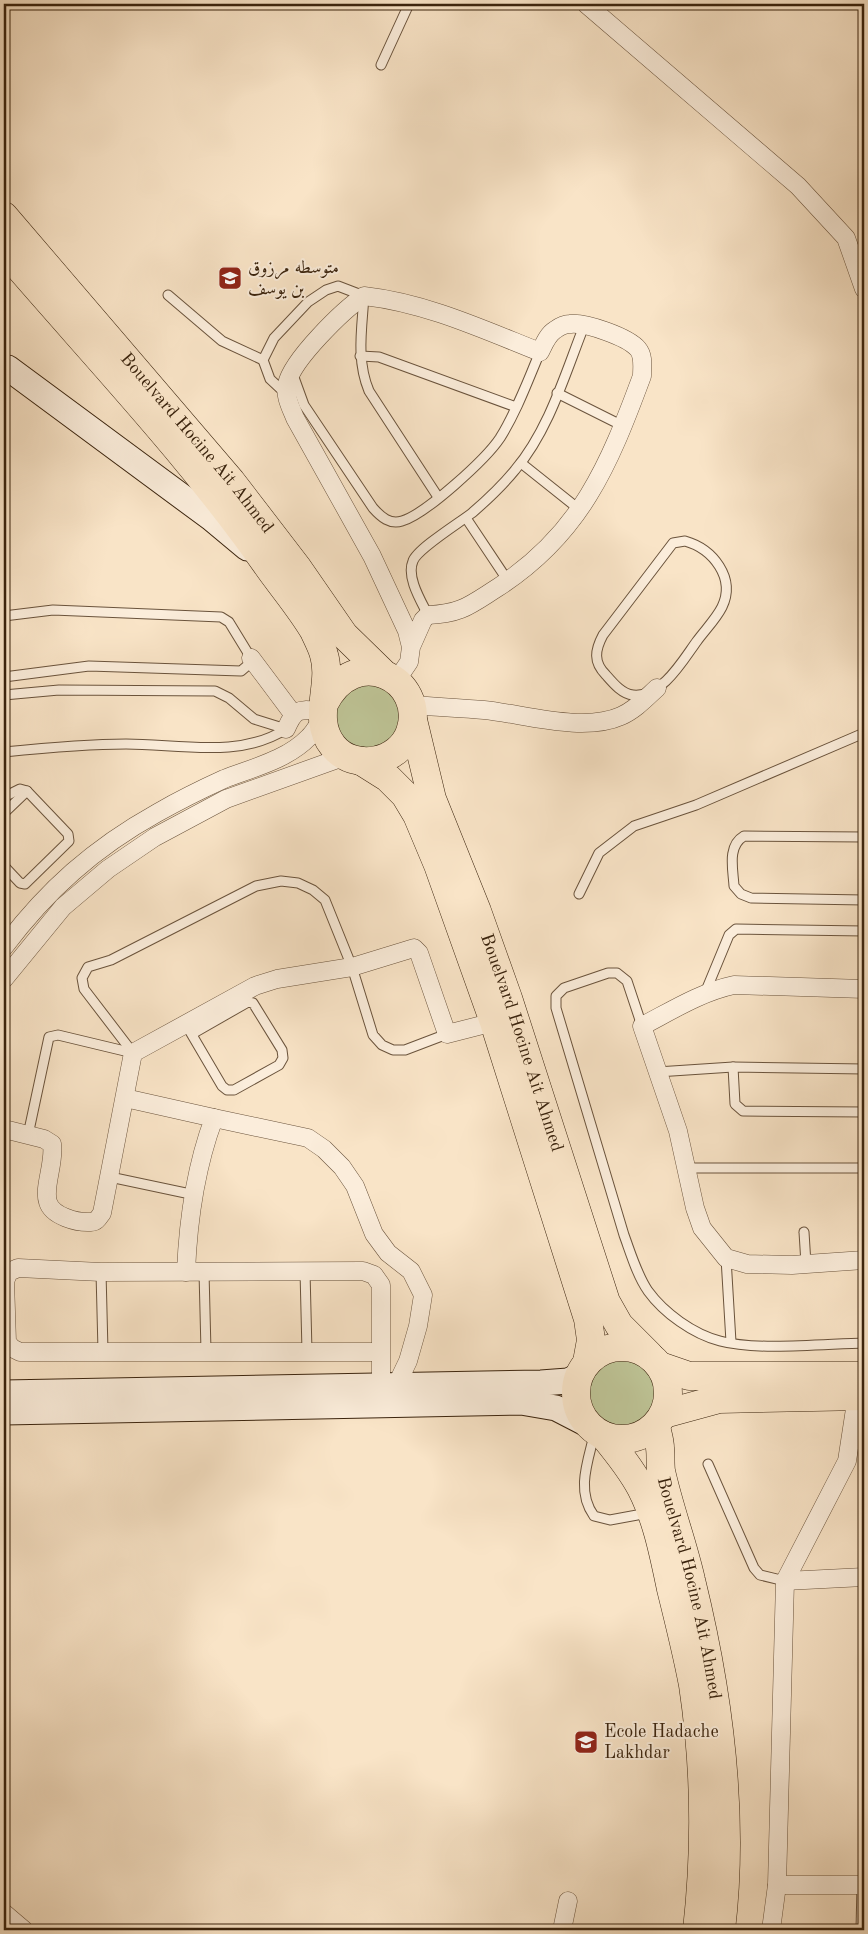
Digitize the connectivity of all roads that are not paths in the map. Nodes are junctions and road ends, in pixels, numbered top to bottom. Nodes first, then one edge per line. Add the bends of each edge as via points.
1 (409, 4) edge
2 (586, 4) edge
3 (381, 64) dead end
4 (4, 216) edge
5 (4, 250) edge
6 (864, 289) edge
7 (168, 295) dead end
8 (364, 296) junction
9 (584, 326) junction
10 (540, 352) junction
11 (360, 356) junction
12 (263, 360) junction
13 (5, 368) edge
14 (292, 372) junction
15 (557, 394) junction
16 (287, 395) junction
17 (516, 407) junction
18 (623, 426) junction
19 (521, 463) junction
20 (438, 497) junction
21 (580, 510) junction
22 (466, 518) junction
23 (266, 563) junction
24 (508, 581) junction
25 (428, 615) junction
26 (4, 616) edge
27 (411, 647) junction
28 (251, 658) junction
29 (4, 677) edge
30 (390, 678) junction
31 (657, 688) junction
32 (4, 695) edge
33 (323, 711) junction
34 (412, 712) junction
35 (289, 721) junction
36 (864, 733) edge
37 (4, 752) edge
38 (353, 759) junction
39 (27, 791) junction
40 (4, 797) edge
41 (4, 813) edge
42 (864, 837) edge
43 (4, 866) edge
44 (579, 894) dead end
45 (864, 900) edge
46 (864, 931) edge
47 (4, 947) edge
48 (352, 967) junction
49 (4, 979) edge
50 (864, 989) edge
51 (705, 994) junction
52 (494, 1022) junction
53 (642, 1026) junction
54 (188, 1029) junction
55 (447, 1034) junction
56 (134, 1053) junction
57 (733, 1067) junction
58 (864, 1069) edge
59 (657, 1072) junction
60 (125, 1098) junction
61 (864, 1112) edge
62 (214, 1118) junction
63 (4, 1129) edge
64 (28, 1135) junction
65 (686, 1168) junction
66 (864, 1168) edge
67 (110, 1177) junction
68 (195, 1195) junction
69 (804, 1232) dead end
70 (726, 1258) junction
71 (864, 1260) edge
72 (806, 1264) junction
73 (305, 1271) junction
74 (101, 1272) junction
75 (195, 1272) junction
76 (731, 1342) junction
77 (864, 1343) edge
78 (103, 1351) junction
79 (206, 1351) junction
80 (307, 1352) junction
81 (380, 1352) junction
82 (654, 1360) junction
83 (583, 1369) junction
84 (389, 1386) junction
85 (862, 1389) edge
86 (4, 1393) edge
87 (4, 1412) edge
88 (660, 1420) junction
89 (858, 1428) edge
90 (595, 1430) junction
91 (708, 1464) dead end
92 (651, 1512) junction
93 (864, 1577) edge
94 (785, 1581) junction
95 (777, 1884) junction
96 (863, 1885) edge
97 (568, 1901) dead end
98 (4, 1913) edge
99 (24, 1930) edge
100 (562, 1930) edge
101 (697, 1930) edge
102 (721, 1930) edge
103 (771, 1930) edge
104 (861, 1930) edge

1 - 3 lane
2 - 6 street via 798,186 846,238
4 - 30 main road, Bouelvard Hocine Ait Ahmed via 230,481 297,567 344,635
5 - 23 main road via 186,459
7 - 12 lane via 222,341
8 - 10 street via 432,309
8 - 11 lane
8 - 12 lane via 338,286 326,290 308,302 274,338
8 - 14 street via 316,340
9 - 10 street via 571,324 554,330
9 - 15 lane
9 - 18 street via 613,334 639,350 643,360 642,376
10 - 17 lane
11 - 17 lane via 379,357
11 - 20 lane via 369,391
12 - 16 lane via 270,379
13 - 23 street via 211,518
14 - 16 street via 286,384
14 - 20 lane via 304,404 381,517 401,522
15 - 18 lane
15 - 19 lane via 544,425
16 - 27 street via 295,418 372,556 408,631
17 - 20 lane via 490,452
18 - 21 street via 595,488
19 - 21 lane
19 - 22 lane
21 - 24 street via 538,558
22 - 24 lane
22 - 25 lane via 413,559 412,578
23 - 33 main road via 314,631 324,655
24 - 25 street via 460,611
25 - 27 street
26 - 28 lane via 53,610 222,617 229,622
27 - 30 street via 410,662
28 - 29 lane via 241,671 89,666
28 - 35 street
30 - 33 main road via 369,671 342,679 331,690
30 - 34 main road via 406,692
31 - 31 lane via 674,673 722,607 726,589 723,570 716,560 692,542 673,542 595,650 597,664 623,692 633,695
31 - 34 street via 636,708 620,717 593,723 485,710
32 - 35 lane via 58,690 215,691 254,719
33 - 35 street via 299,710
33 - 38 main road via 326,734 334,747
33 - 47 street via 309,737 293,750 206,788 113,840 50,891
34 - 38 main road via 405,740 390,756 376,761
34 - 82 main road, Bouelvard Hocine Ait Ahmed via 432,798 508,998 606,1302 619,1325
35 - 37 lane via 258,743 236,747 124,744
36 - 44 lane via 696,806 634,826 599,853
38 - 49 street via 226,799 154,837 108,869 63,908
38 - 52 main road via 388,778 405,795 417,815 454,907
39 - 40 lane via 20,789
39 - 41 lane
39 - 43 lane via 68,834 69,841 25,884
42 - 45 lane via 744,836 736,840 732,851 734,886 746,896
46 - 51 lane via 736,929 729,935
48 - 54 street via 277,979 255,986
48 - 55 lane via 373,1035 382,1045 405,1050
48 - 55 street via 414,948 419,952
48 - 56 lane via 325,900 298,883 280,881 256,886 110,960 88,967 82,978 84,989
50 - 51 street via 734,985
51 - 53 street
52 - 55 street
52 - 83 main road via 588,1319 590,1340
53 - 59 street
53 - 76 lane via 627,981 617,974 608,973 564,988 556,996 556,1008 637,1271 648,1292 691,1329
54 - 54 lane via 227,1090 234,1090 279,1064 283,1058 282,1050 253,1002
54 - 56 street
56 - 60 street
56 - 64 lane via 58,1035 49,1037
57 - 58 lane
57 - 59 lane
57 - 61 lane via 734,1104 743,1110
59 - 65 street via 678,1131
60 - 62 street
60 - 67 street
62 - 68 street
62 - 84 street via 308,1138 324,1148 355,1186 374,1234 388,1252 411,1271 423,1295 416,1335 408,1361
63 - 64 street
64 - 67 street via 52,1144 47,1200 58,1216 91,1222 98,1220
65 - 66 lane
65 - 70 street via 702,1228
67 - 68 lane
68 - 75 street via 187,1247
69 - 72 lane
70 - 72 street via 747,1264
70 - 76 lane
71 - 72 street
73 - 75 street
73 - 80 lane
73 - 81 street via 363,1270 374,1275 381,1285
74 - 75 street
74 - 78 lane
74 - 78 street via 18,1268 8,1272 5,1290 7,1342 12,1348 20,1352
75 - 79 lane
76 - 77 lane via 755,1345
78 - 79 street
79 - 80 street
80 - 81 street
81 - 84 street
82 - 83 main road via 633,1348 616,1347 600,1352
82 - 85 main road via 689,1376
82 - 88 main road via 666,1377 669,1389
83 - 84 street via 568,1381
83 - 90 main road via 576,1393 578,1409
84 - 86 street
85 - 88 main road via 719,1399
85 - 89 street
87 - 90 street via 521,1402 556,1408
88 - 90 main road via 645,1434 632,1439 618,1440
88 - 102 main road, Bouelvard Hocine Ait Ahmed via 661,1469 691,1579 719,1721 725,1863
89 - 94 street via 846,1461
90 - 92 main road via 632,1471
90 - 92 lane via 583,1484 586,1505 594,1516 610,1520
91 - 94 lane via 754,1568 760,1575
92 - 101 main road via 682,1637 699,1732 702,1818
93 - 94 street
94 - 95 street
95 - 96 street
95 - 103 street
96 - 104 lane
97 - 100 street
98 - 99 street

